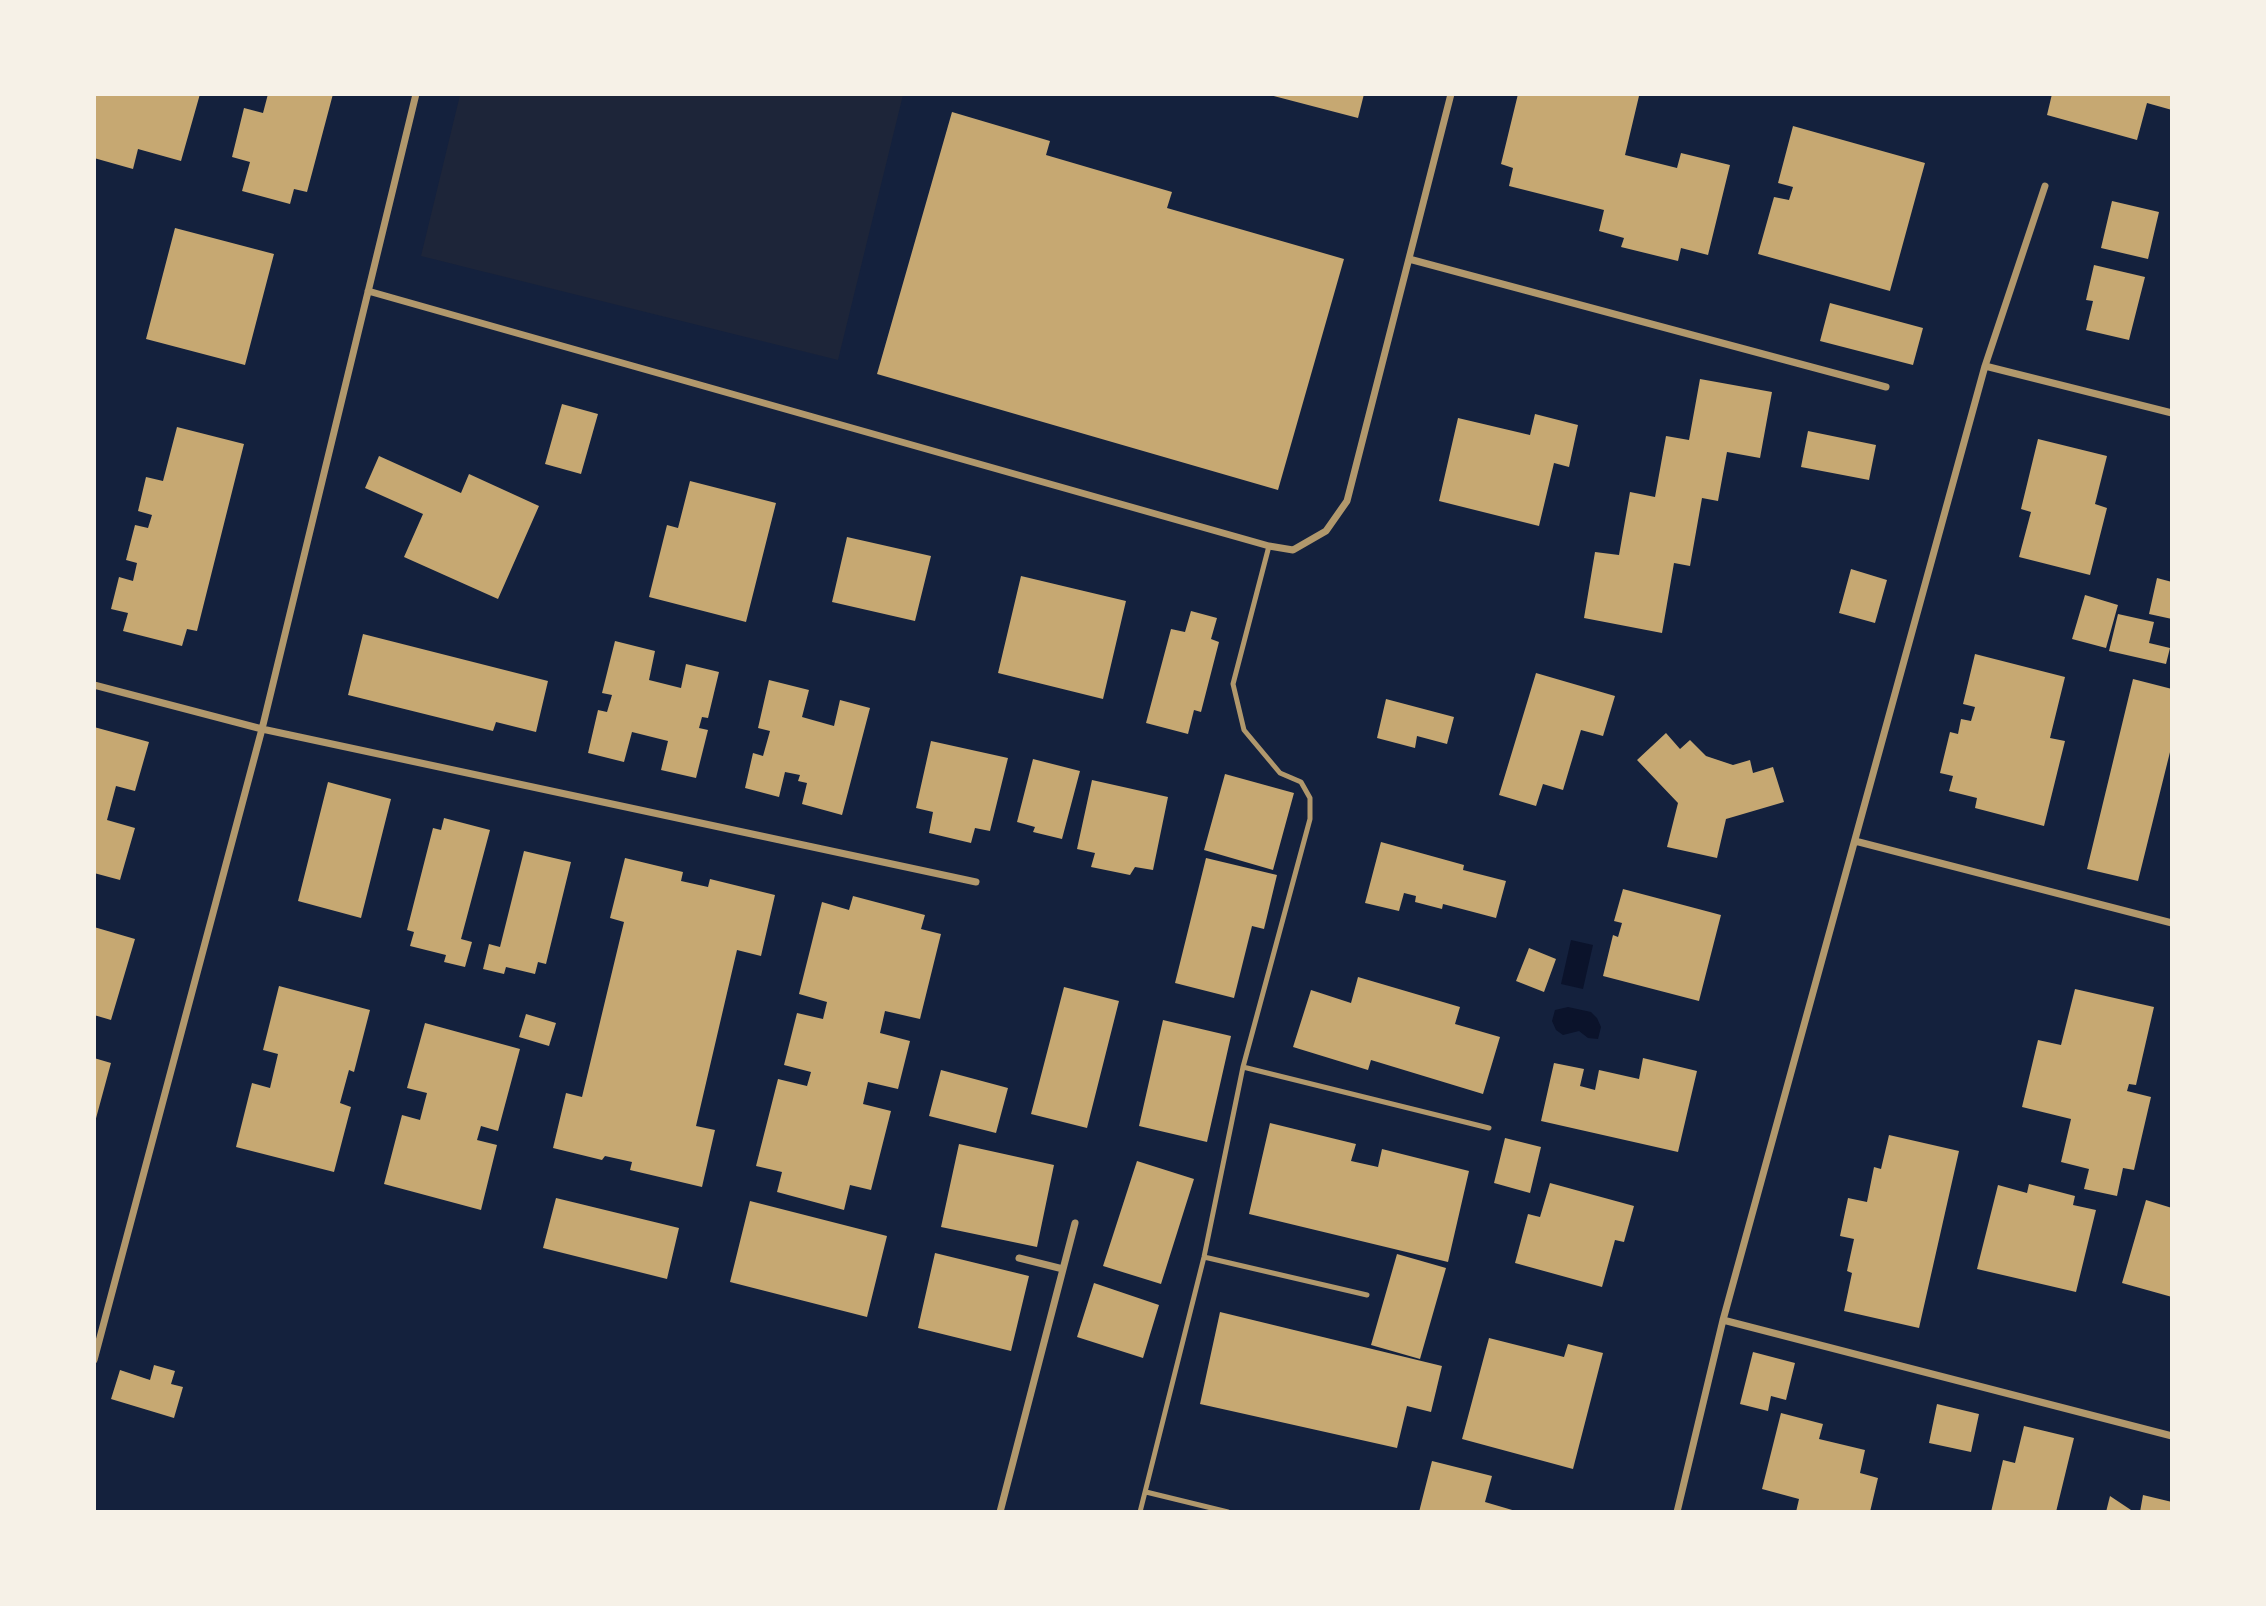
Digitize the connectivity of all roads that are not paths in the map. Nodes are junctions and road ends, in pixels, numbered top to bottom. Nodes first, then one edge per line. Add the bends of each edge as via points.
1 (416, 94) edge
2 (1451, 94) edge
3 (2045, 186) dead end
4 (1409, 259) junction
5 (368, 291) junction
6 (1985, 366) junction
7 (1886, 387) dead end
8 (2172, 413) edge
9 (1269, 547) junction
10 (94, 685) edge
11 (262, 729) junction
12 (1855, 841) junction
13 (976, 882) dead end
14 (2172, 923) edge
15 (1243, 1067) junction
16 (1489, 1128) dead end
17 (1075, 1223) dead end
18 (1204, 1257) junction
19 (1019, 1258) dead end
20 (1063, 1269) junction
21 (1367, 1295) dead end
22 (1723, 1320) junction
23 (94, 1360) edge
24 (2172, 1436) edge
25 (1146, 1492) junction
26 (1000, 1511) edge
27 (1140, 1511) edge
28 (1228, 1511) edge
29 (1677, 1511) edge

1 - 5 street
2 - 4 street
3 - 6 street
4 - 7 street
4 - 9 street via 1347,501 1326,531 1293,551
5 - 9 street
5 - 11 street
6 - 8 street
6 - 12 street
9 - 15 lane via 1233,684 1244,730 1280,773 1301,782 1310,799 1310,819
10 - 11 street
11 - 13 street
11 - 23 street
12 - 14 street
12 - 22 street
15 - 16 lane
15 - 18 lane
17 - 20 street
18 - 21 lane
18 - 25 lane
19 - 20 street
20 - 26 street
22 - 24 street
22 - 29 street
25 - 27 lane
25 - 28 lane

